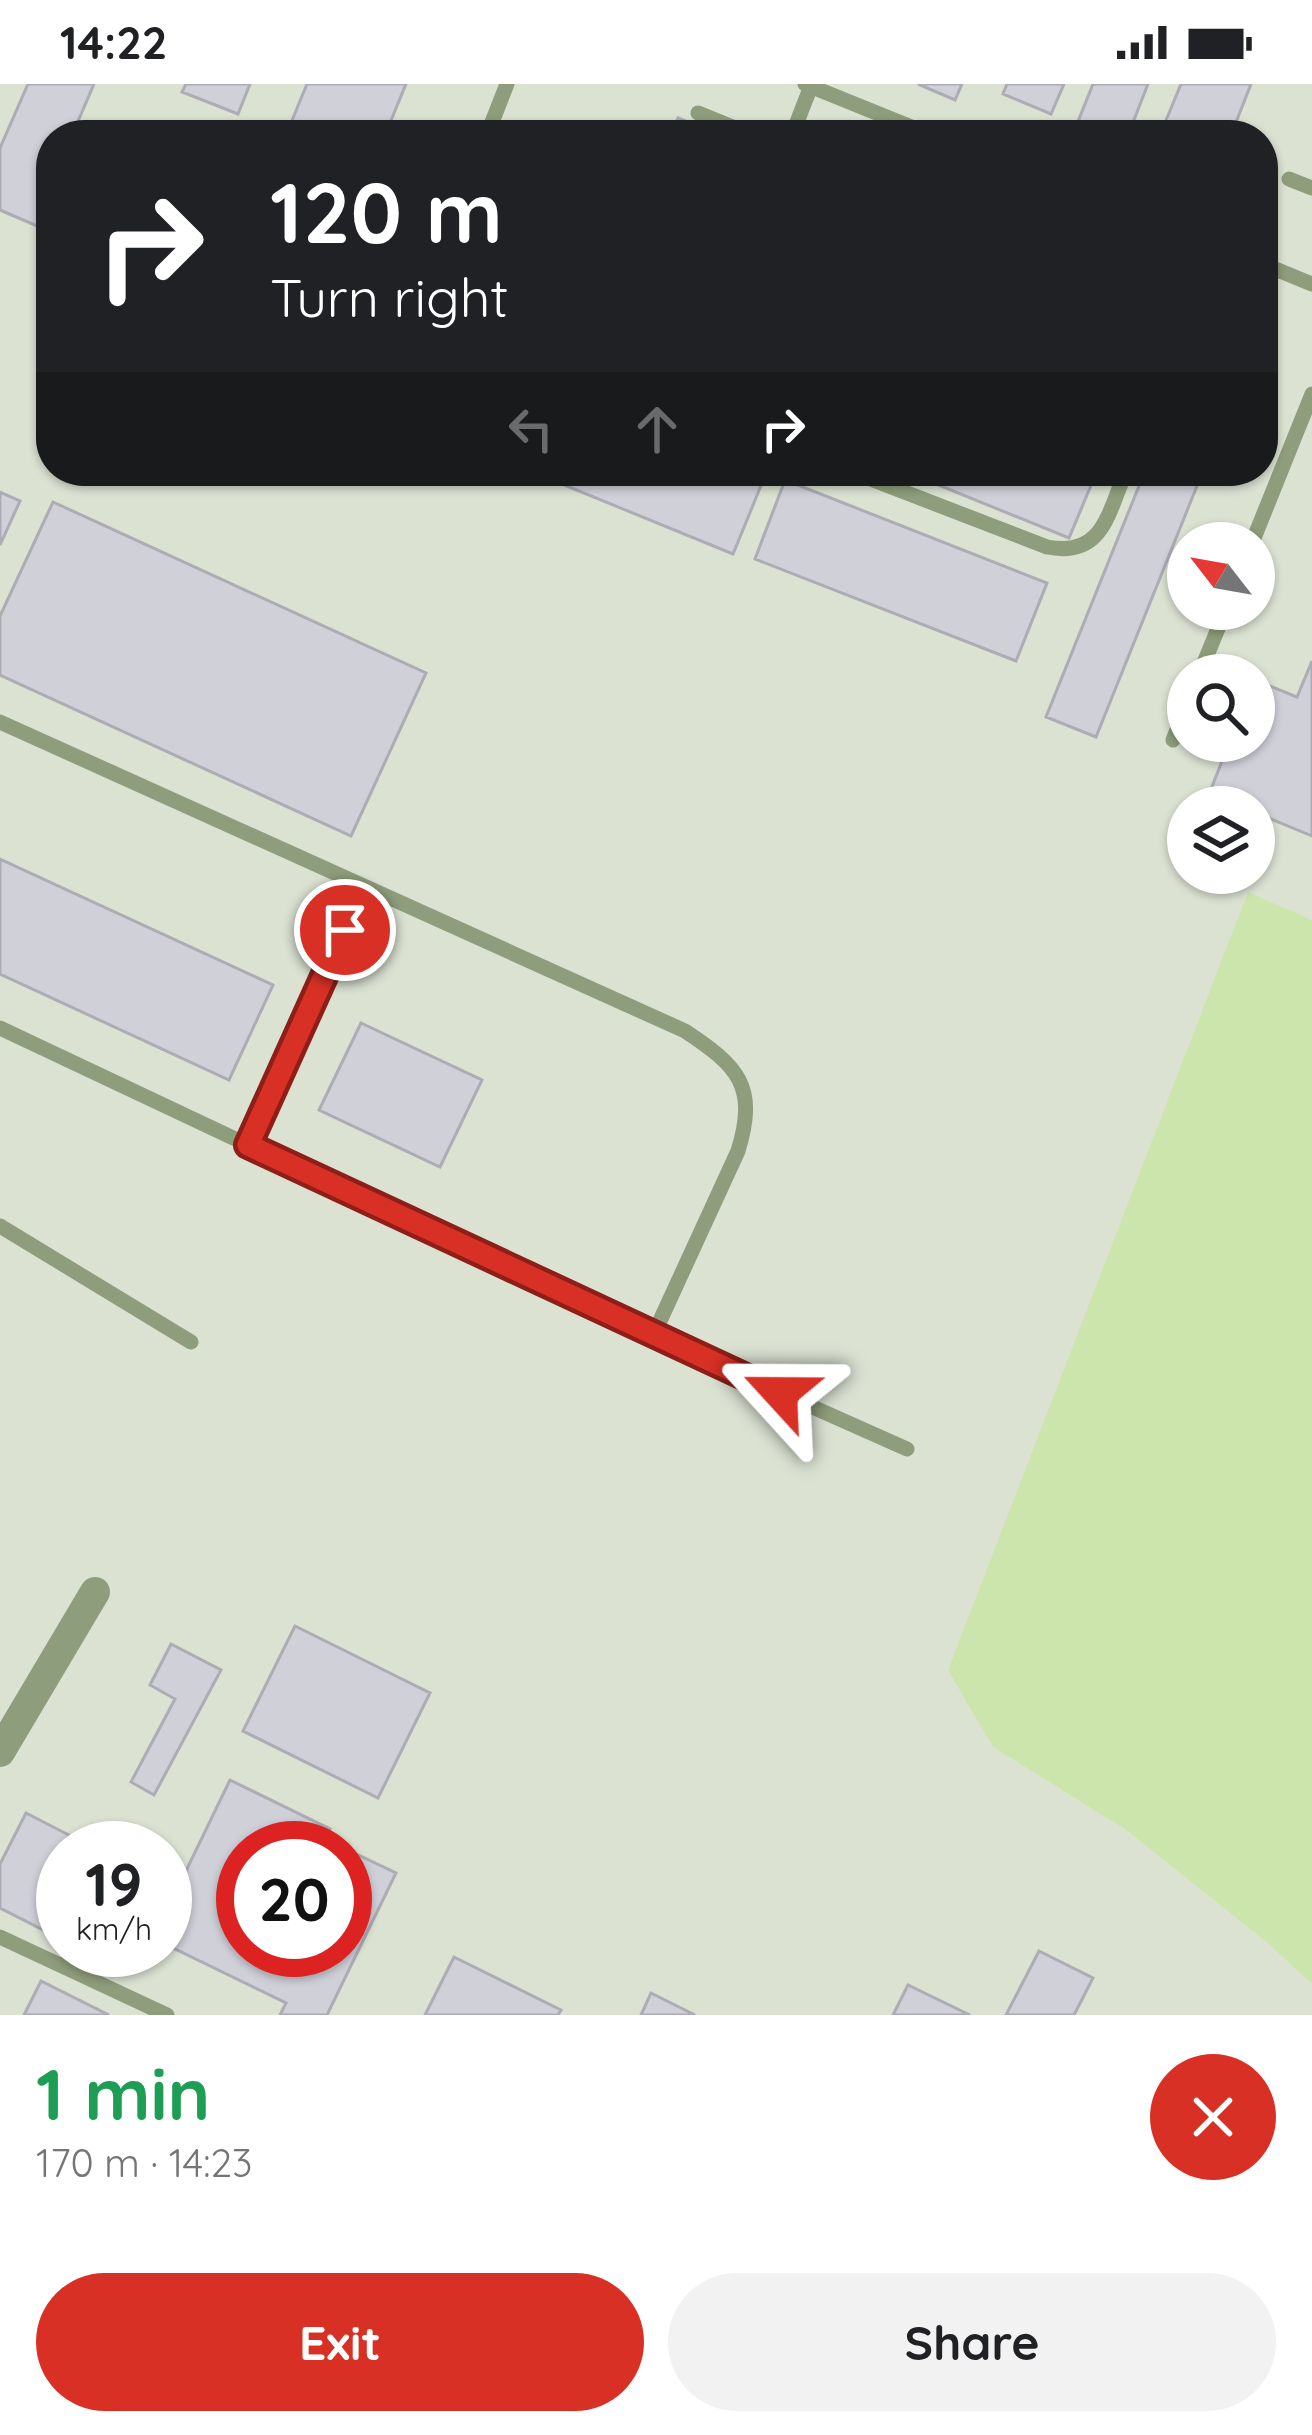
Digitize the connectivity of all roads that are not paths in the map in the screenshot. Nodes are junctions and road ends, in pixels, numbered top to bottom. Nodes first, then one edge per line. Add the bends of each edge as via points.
1 (507, 84) edge
2 (808, 85) edge
3 (698, 113) dead end
4 (493, 120) edge
5 (715, 120) edge
6 (797, 120) edge
7 (894, 120) edge
8 (1289, 178) dead end
9 (1312, 188) edge
10 (1278, 270) edge
11 (1312, 284) edge
12 (1312, 394) edge
13 (1278, 478) edge
14 (889, 486) edge
15 (1119, 486) edge
16 (1275, 486) edge
17 (1260, 522) edge
18 (0, 722) edge
19 (365, 887) junction
20 (0, 1028) edge
21 (248, 1145) junction
22 (0, 1226) edge
23 (653, 1336) junction
24 (191, 1342) dead end
25 (907, 1449) dead end
26 (95, 1592) dead end
27 (0, 1751) edge
28 (0, 1937) edge
29 (167, 2015) edge

1 - 4 lane
2 - 6 lane
2 - 7 lane
3 - 5 lane
8 - 9 lane
10 - 11 lane
12 - 13 lane
14 - 15 lane via 1072,550 1094,538
16 - 17 lane
18 - 19 lane
19 - 21 lane
19 - 23 lane via 685,1031 725,1058 743,1082 747,1120 738,1150
20 - 21 lane
21 - 23 lane
22 - 24 lane
23 - 25 lane
26 - 27 street
28 - 29 lane

